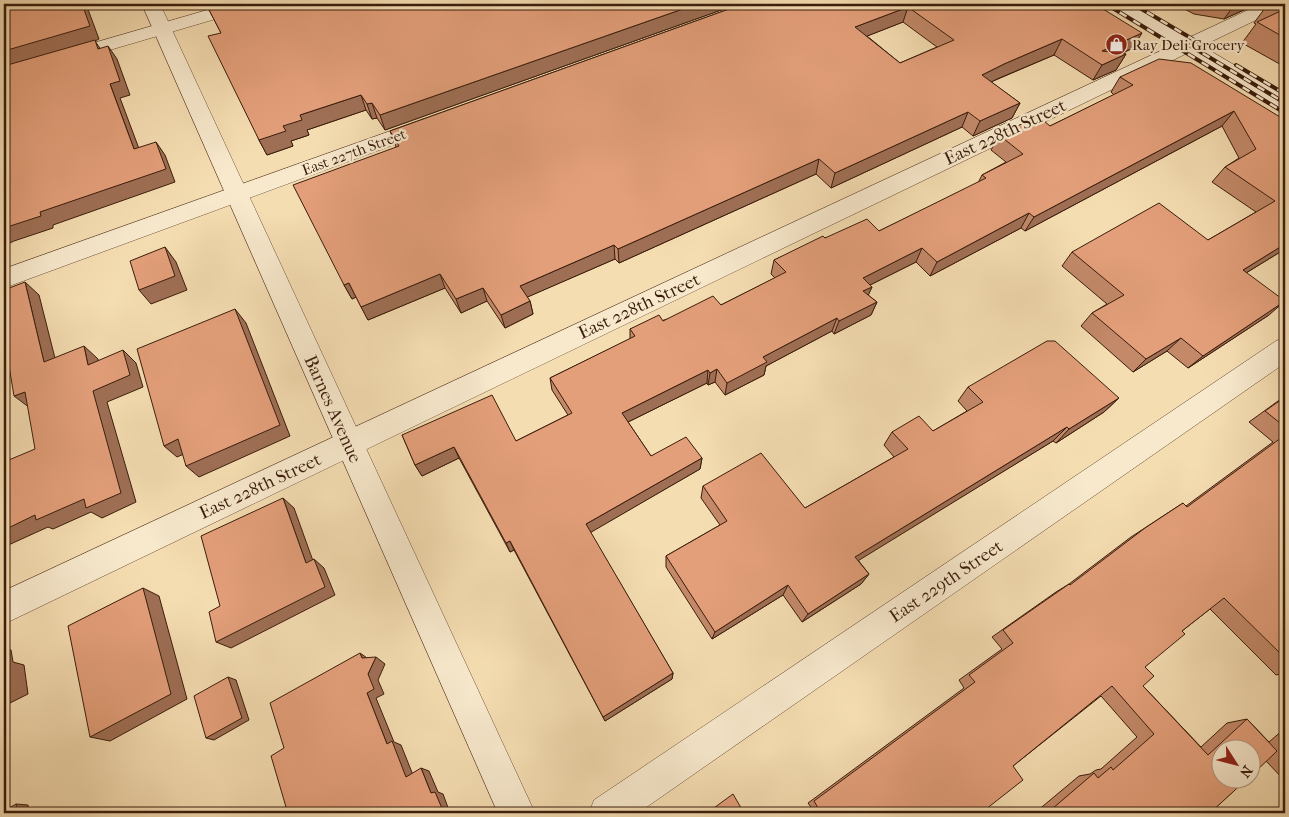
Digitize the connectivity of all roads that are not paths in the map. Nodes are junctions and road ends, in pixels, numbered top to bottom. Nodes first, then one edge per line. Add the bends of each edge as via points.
1 (151, 4) edge
2 (246, 4) edge
3 (1118, 4) edge
4 (1275, 4) edge
5 (162, 29) junction
6 (1187, 45) junction
7 (4, 75) edge
8 (1285, 104) edge
9 (445, 118) edge
10 (238, 194) junction
11 (4, 279) edge
12 (1285, 349) edge
13 (349, 444) junction
14 (4, 608) edge
15 (518, 813) edge
16 (607, 813) edge

1 - 5 street, Barnes Avenue
2 - 5 street
3 - 6 street
4 - 6 street, East 228th Street
5 - 7 street
5 - 10 street, Barnes Avenue
6 - 8 street
6 - 13 street, East 228th Street
9 - 10 street, East 227th Street
10 - 11 street, East 227th Street
10 - 13 street, Barnes Avenue
12 - 16 street, East 229th Street
13 - 14 street, East 228th Street
13 - 15 street, Barnes Avenue

